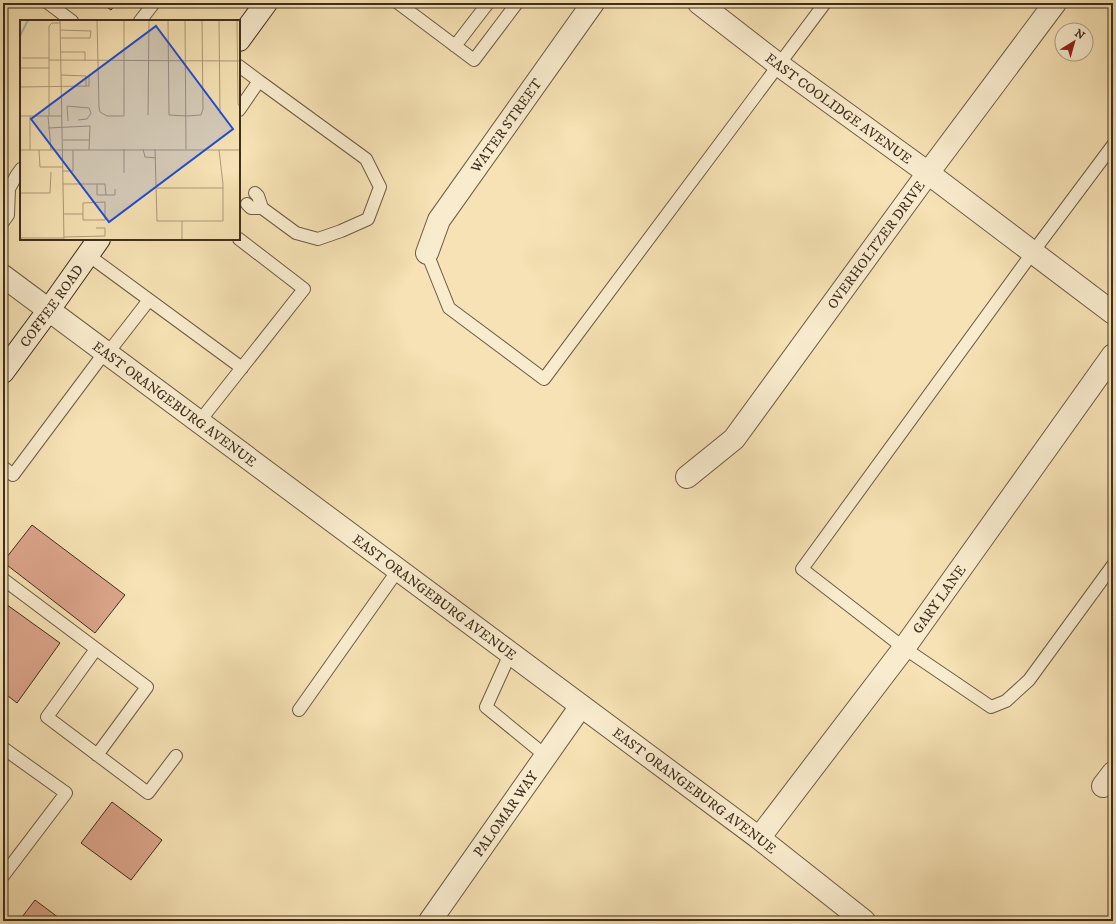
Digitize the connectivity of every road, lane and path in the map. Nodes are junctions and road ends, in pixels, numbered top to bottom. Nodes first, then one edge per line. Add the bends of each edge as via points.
1 (48, 3) edge
2 (154, 3) edge
3 (266, 3) edge
4 (398, 3) edge
5 (488, 3) edge
6 (517, 3) edge
7 (593, 3) edge
8 (699, 3) edge
9 (825, 3) edge
10 (1055, 3) edge
11 (71, 20) edge
12 (141, 20) edge
13 (240, 39) edge
14 (455, 46) junction
15 (779, 65) junction
16 (240, 67) edge
17 (259, 80) junction
18 (240, 108) edge
19 (1113, 145) edge
20 (20, 170) edge
21 (928, 173) junction
22 (255, 193) dead end
23 (247, 204) dead end
24 (262, 208) junction
25 (3, 222) edge
26 (240, 240) edge
27 (93, 247) edge
28 (1033, 252) junction
29 (427, 253) joint
30 (3, 276) edge
31 (149, 300) junction
32 (48, 310) junction
33 (1113, 313) edge
34 (106, 353) junction
35 (1113, 355) edge
36 (242, 368) junction
37 (3, 372) edge
38 (199, 422) junction
39 (3, 468) edge
40 (687, 477) dead end
41 (1113, 565) edge
42 (398, 570) junction
43 (3, 579) edge
44 (904, 648) junction
45 (96, 649) junction
46 (510, 654) junction
47 (581, 706) junction
48 (299, 710) dead end
49 (3, 748) edge
50 (98, 755) junction
51 (176, 756) dead end
52 (546, 756) junction
53 (759, 838) junction
54 (3, 876) edge
55 (430, 921) edge
56 (864, 921) edge

1 - 11 lane
2 - 12 lane
3 - 13 street
4 - 14 lane
5 - 14 lane
6 - 14 lane via 474,60
7 - 29 street, WATER STREET via 439,220
8 - 15 street, EAST COOLIDGE AVENUE
9 - 15 lane
10 - 21 street, OVERHOLTZER DRIVE
15 - 21 street, EAST COOLIDGE AVENUE
15 - 29 lane via 544,379 450,308
16 - 17 lane
17 - 18 lane
17 - 24 lane via 366,159 380,187 368,219 318,239 296,233
19 - 28 lane
20 - 25 lane via 9,189 8,215
21 - 28 street, EAST COOLIDGE AVENUE
21 - 40 street, OVERHOLTZER DRIVE via 734,439
22 - 24 lane
23 - 24 lane via 251,208
26 - 36 lane via 304,289
27 - 31 lane
27 - 32 street, COFFEE ROAD
28 - 33 street, EAST COOLIDGE AVENUE
28 - 44 lane via 802,569
30 - 32 street, EAST ORANGEBURG AVENUE
31 - 34 lane
31 - 36 lane
32 - 34 street, EAST ORANGEBURG AVENUE
32 - 37 street, COFFEE ROAD
34 - 38 street, EAST ORANGEBURG AVENUE
34 - 39 lane via 13,475
35 - 44 street, GARY LANE
36 - 38 lane
38 - 42 street, EAST ORANGEBURG AVENUE
41 - 44 lane via 1029,680 1006,701 991,707
42 - 46 street, EAST ORANGEBURG AVENUE
42 - 48 lane
43 - 45 lane
44 - 53 street, GARY LANE
45 - 50 lane via 147,687
45 - 50 lane via 47,717
46 - 47 street, EAST ORANGEBURG AVENUE
46 - 52 lane via 486,708
47 - 52 street, PALOMAR WAY
47 - 53 street, EAST ORANGEBURG AVENUE
49 - 54 lane via 66,793
50 - 51 lane via 148,793
52 - 55 street, PALOMAR WAY
53 - 56 street, EAST ORANGEBURG AVENUE

